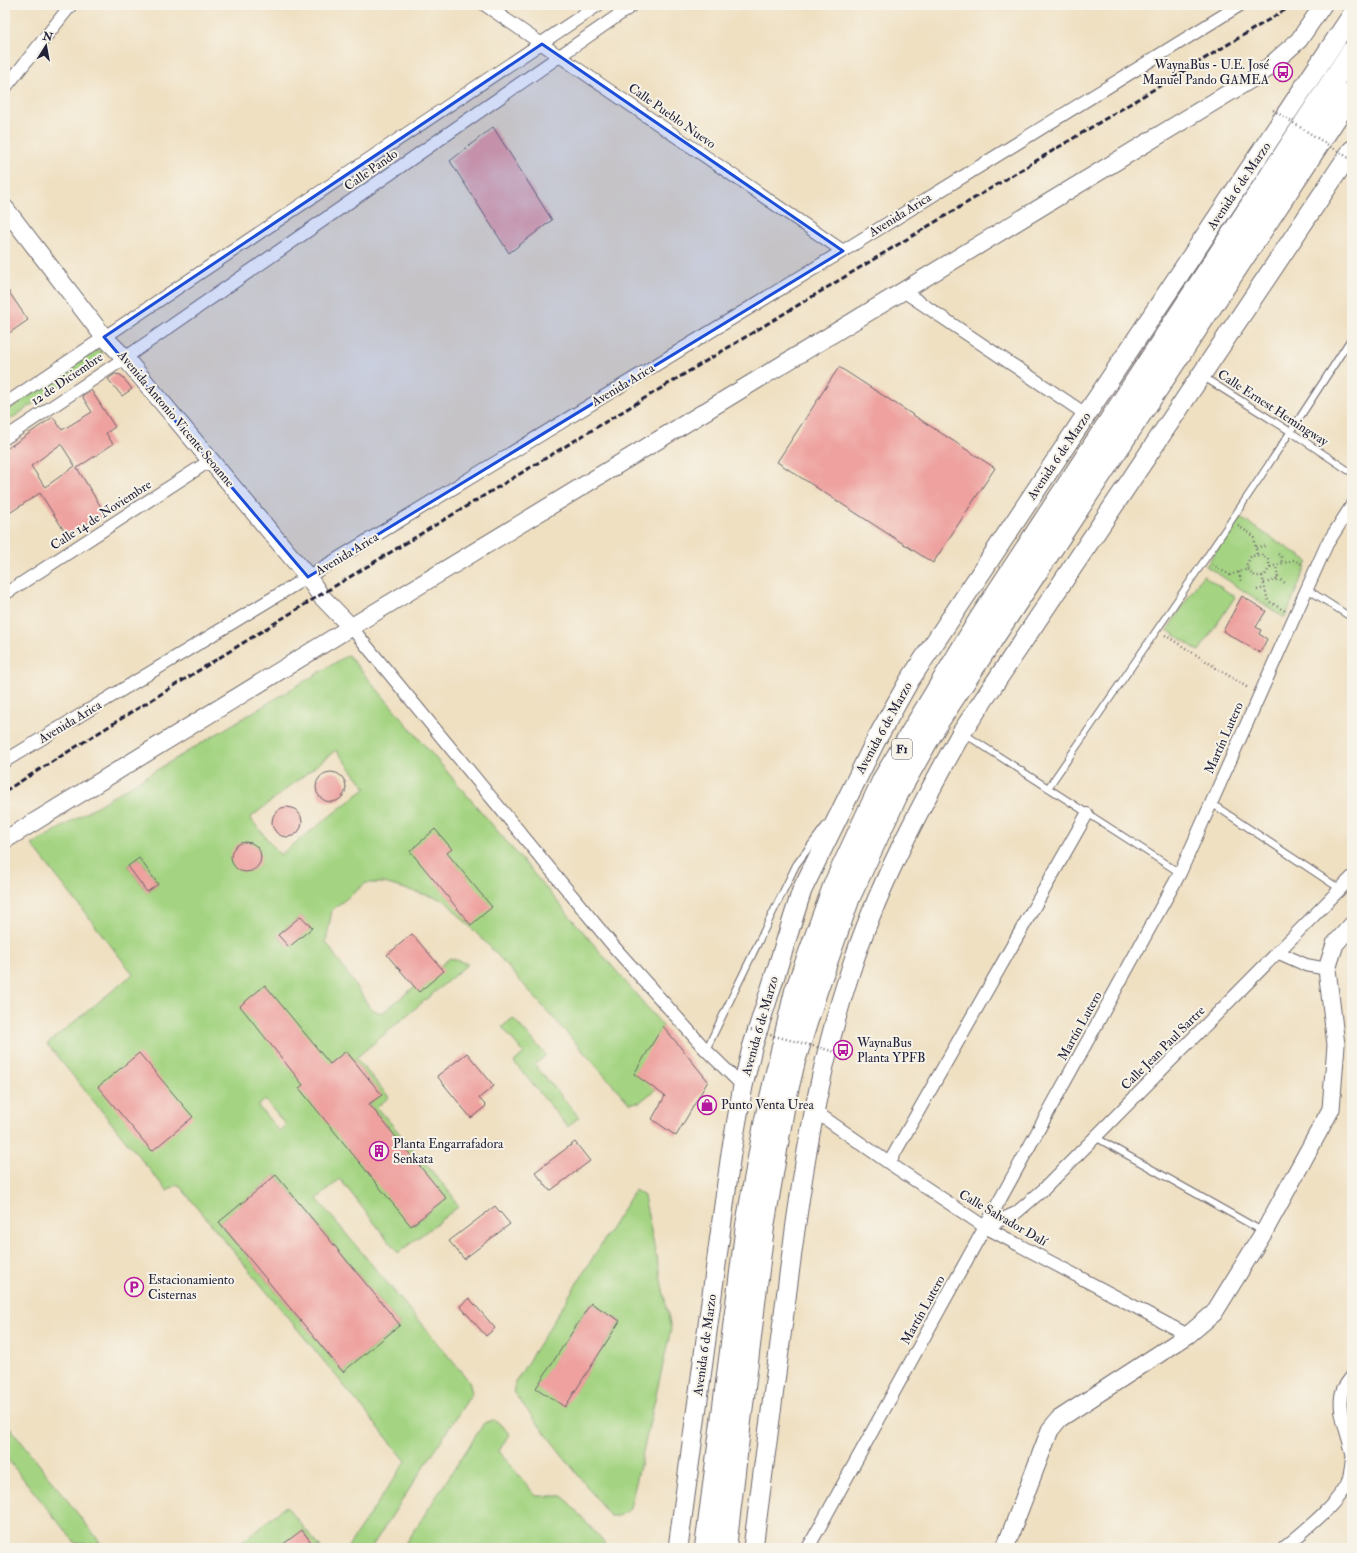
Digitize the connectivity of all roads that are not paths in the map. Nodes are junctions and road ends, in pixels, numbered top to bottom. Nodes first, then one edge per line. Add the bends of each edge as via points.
1 (71, 5) edge
2 (485, 5) edge
3 (598, 5) edge
4 (633, 5) edge
5 (1240, 5) edge
6 (1323, 5) edge
7 (1352, 15) edge
8 (542, 44) junction
9 (1352, 52) edge
10 (561, 56) junction
11 (5, 88) edge
12 (1352, 92) edge
13 (1352, 150) edge
14 (5, 208) edge
15 (843, 251) junction
16 (903, 291) junction
17 (104, 337) junction
18 (1352, 337) edge
19 (125, 358) junction
20 (1201, 375) junction
21 (5, 404) edge
22 (1087, 415) junction
23 (1291, 432) junction
24 (5, 438) edge
25 (211, 460) junction
26 (1352, 473) edge
27 (1352, 506) edge
28 (308, 577) junction
29 (1306, 589) junction
30 (5, 594) edge
31 (1352, 618) edge
32 (351, 627) junction
33 (962, 732) junction
34 (5, 761) edge
35 (1048, 788) junction
36 (845, 799) junction
37 (1211, 802) junction
38 (1087, 814) junction
39 (5, 840) edge
40 (1180, 873) junction
41 (1352, 877) edge
42 (1340, 889) junction
43 (1352, 925) edge
44 (1276, 952) junction
45 (1327, 970) junction
46 (706, 1050) junction
47 (743, 1086) junction
48 (813, 1110) junction
49 (1095, 1137) junction
50 (889, 1163) junction
51 (985, 1227) junction
52 (1264, 1232) junction
53 (1188, 1335) junction
54 (1352, 1376) edge
55 (1352, 1454) edge
56 (1352, 1459) edge
57 (678, 1548) edge
58 (706, 1548) edge
59 (725, 1548) edge
60 (753, 1548) edge
61 (808, 1548) edge
62 (1005, 1548) edge
63 (1284, 1548) edge

1 - 11 street
2 - 8 street, Calle Pueblo Nuevo
3 - 8 street, Calle Pando
4 - 10 street, Calle Pando
5 - 15 street, Avenida Arica
6 - 16 main road via 1299,40 1262,72
7 - 22 main road, Avenida 6 de Marzo
8 - 10 street, Calle Pueblo Nuevo
8 - 17 street, Calle Pando
9 - 58 highway, Avenida 6 de Marzo / F1 via 981,618 884,779 835,884 796,991 766,1119 747,1225
10 - 15 street, Calle Pueblo Nuevo
10 - 19 street, Calle Pando
12 - 59 highway, F1 via 938,721 898,792 849,897 817,988 784,1103 763,1227
13 - 20 main road
14 - 17 main road, Avenida Antonio Vicente Seoanne
15 - 28 street, Avenida Arica
16 - 22 street
16 - 32 main road
17 - 19 main road, Avenida Antonio Vicente Seoanne
17 - 21 street, 12 de Diciembre
18 - 23 lane
19 - 24 street, 12 de Diciembre
19 - 25 main road, Avenida Antonio Vicente Seoanne
20 - 23 lane, Calle Ernest Hemingway
20 - 33 main road
22 - 36 main road, Avenida 6 de Marzo via 909,681
23 - 26 lane, Calle Ernest Hemingway
23 - 35 lane
25 - 28 main road, Avenida Antonio Vicente Seoanne
25 - 30 street, Calle 14 de Noviembre
27 - 29 street, Martín Lutero via 1327,544
28 - 32 main road, Avenida Antonio Vicente Seoanne via 320,595
28 - 34 street, Avenida Arica
29 - 31 lane
29 - 37 street, Martín Lutero
32 - 39 main road
32 - 46 street via 614,948
33 - 35 lane
33 - 48 main road via 923,801 875,906 850,971
35 - 38 lane
36 - 46 lane via 796,865
36 - 47 main road, Avenida 6 de Marzo via 802,890 764,1006
37 - 40 street, Martín Lutero
37 - 42 lane
38 - 40 lane
38 - 50 street
40 - 51 street, Martín Lutero
41 - 42 street, Calle Jean Paul Sartre
42 - 44 street, Calle Jean Paul Sartre
43 - 45 main road via 1335,944
44 - 45 street via 1306,965
44 - 49 street, Calle Jean Paul Sartre
45 - 52 main road via 1336,1045 1331,1109
46 - 47 street
47 - 57 main road, Avenida 6 de Marzo via 722,1219
48 - 50 street, Calle Salvador Dalí
48 - 60 main road
49 - 51 street, Calle Jean Paul Sartre via 1044,1189 1016,1213
49 - 52 lane
50 - 51 street, Calle Salvador Dalí
51 - 53 street, Calle Salvador Dalí
51 - 61 street, Martín Lutero
52 - 53 main road via 1214,1313
53 - 62 main road via 1059,1419 1050,1430
54 - 55 street via 1343,1390 1342,1404
56 - 63 street via 1346,1485 1333,1503

